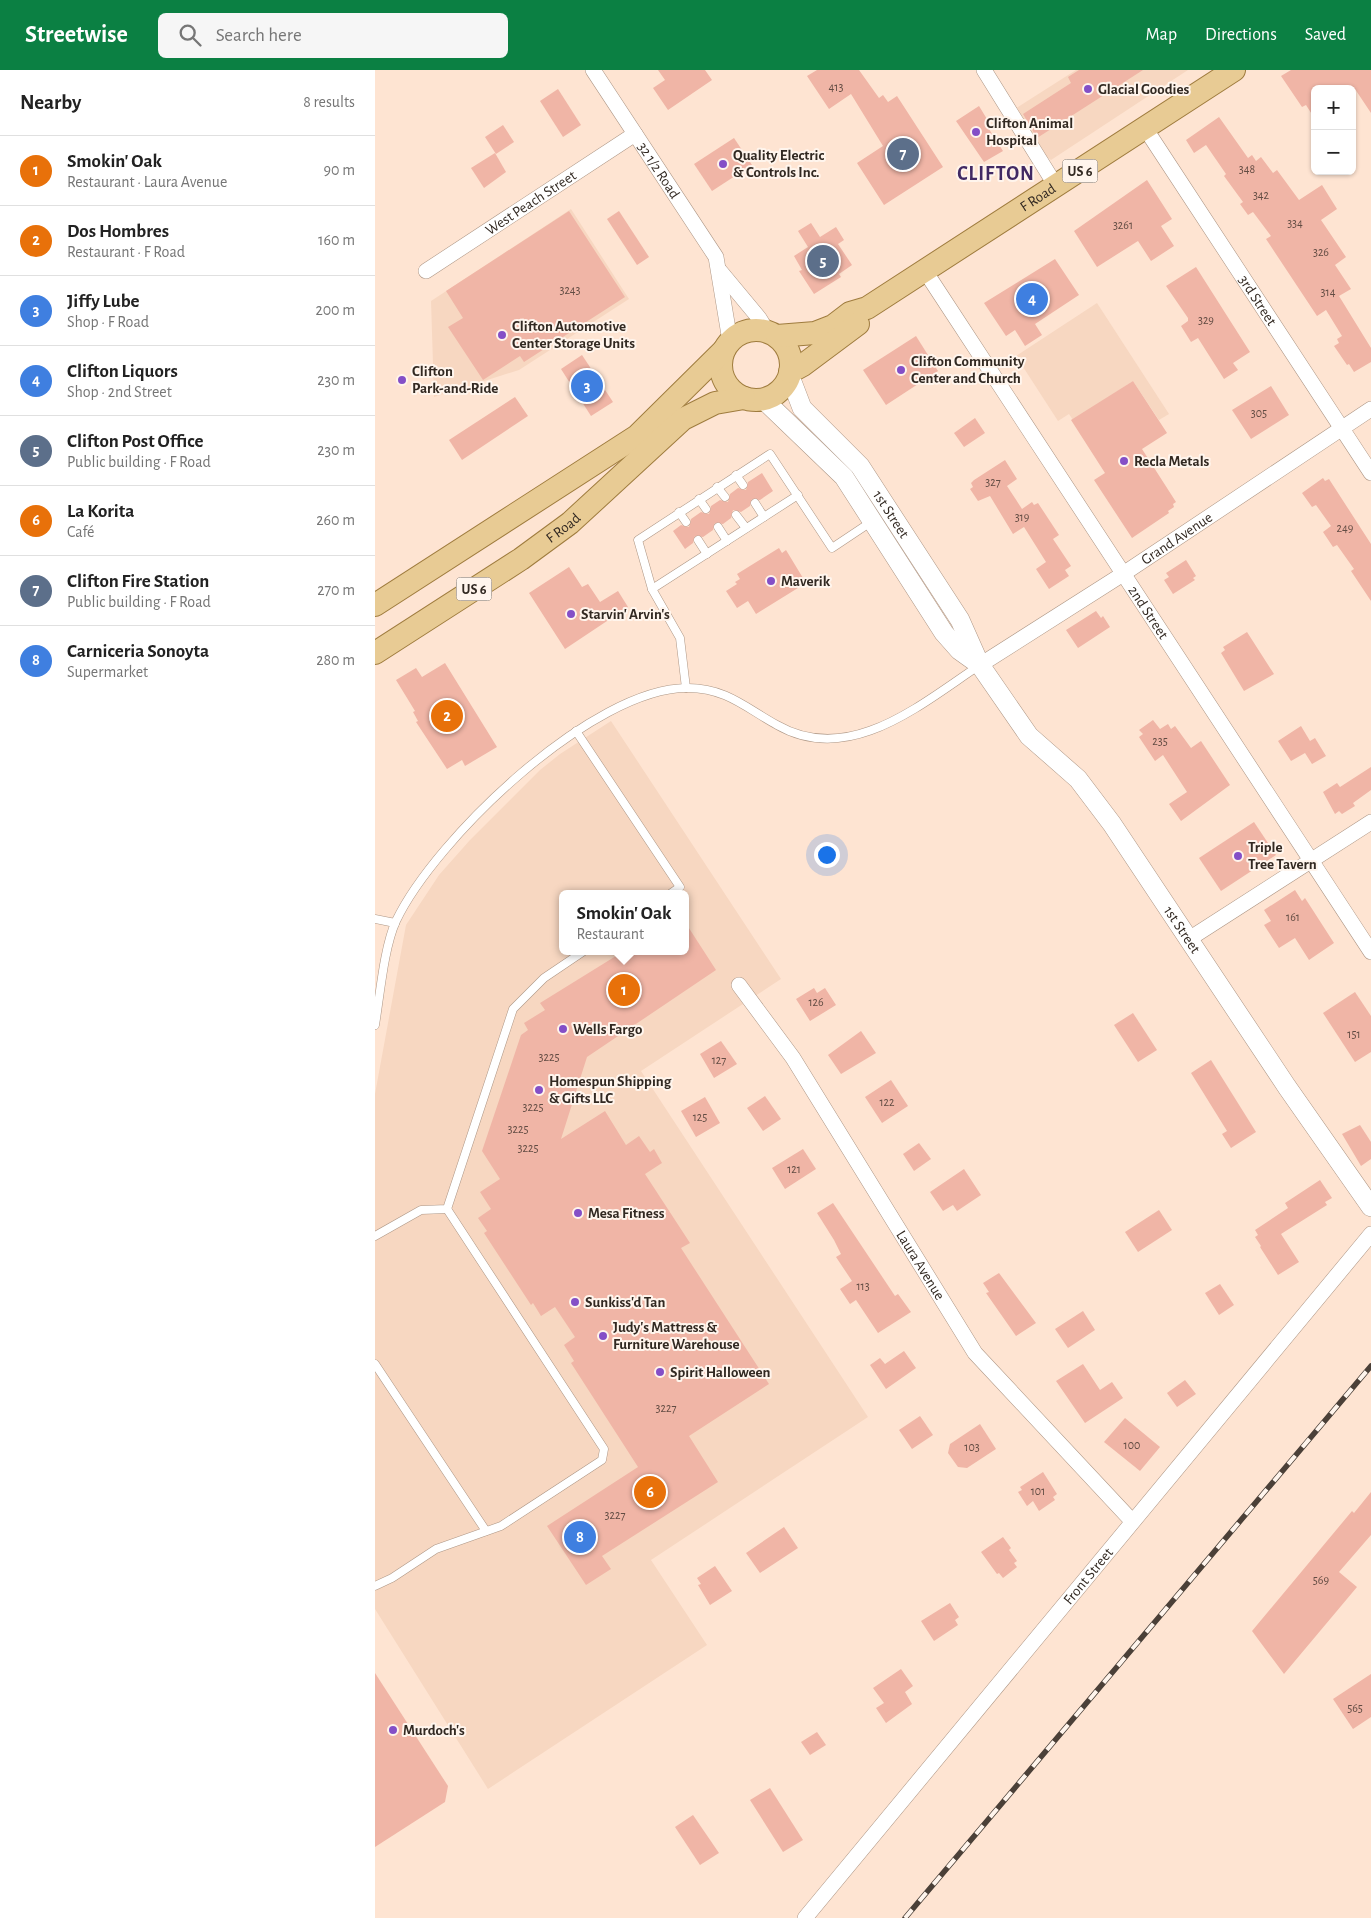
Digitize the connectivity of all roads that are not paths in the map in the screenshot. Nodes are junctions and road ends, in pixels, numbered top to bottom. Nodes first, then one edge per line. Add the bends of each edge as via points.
1 (593, 70) edge
2 (984, 70) edge
3 (1234, 70) edge
4 (1145, 128) junction
5 (635, 134) junction
6 (1057, 186) junction
7 (426, 271) dead end
8 (925, 271) junction
9 (719, 272) junction
10 (867, 308) junction
11 (772, 334) junction
12 (727, 345) junction
13 (790, 373) junction
14 (753, 398) junction
15 (1371, 409) edge
16 (1343, 427) junction
17 (1371, 473) edge
18 (736, 475) junction
19 (743, 485) dead end
20 (717, 486) junction
21 (798, 494) junction
22 (725, 497) dead end
23 (699, 498) junction
24 (755, 502) dead end
25 (707, 509) dead end
26 (679, 512) junction
27 (736, 515) dead end
28 (764, 517) junction
29 (873, 521) junction
30 (686, 522) dead end
31 (718, 527) dead end
32 (745, 528) junction
33 (698, 540) dead end
34 (727, 541) junction
35 (707, 554) junction
36 (1123, 574) junction
37 (652, 589) junction
38 (375, 605) edge
39 (375, 653) edge
40 (980, 665) junction
41 (687, 688) junction
42 (576, 731) junction
43 (1371, 822) edge
44 (1311, 861) junction
45 (677, 890) edge
46 (375, 919) edge
47 (395, 923) junction
48 (1189, 939) junction
49 (1371, 952) edge
50 (578, 955) edge
51 (739, 985) dead end
52 (375, 1025) edge
53 (1371, 1207) edge
54 (447, 1209) junction
55 (1371, 1234) edge
56 (375, 1236) edge
57 (375, 1364) edge
58 (1132, 1521) junction
59 (486, 1531) junction
60 (375, 1586) edge
61 (805, 1918) edge

1 - 5 street, 32 1/2 Road
2 - 6 street
3 - 4 main road, F Road / US 6
4 - 6 main road, F Road / US 6
4 - 16 street, 3rd Street
5 - 7 street, West Peach Street
5 - 9 street, 32 1/2 Road via 716,257
6 - 8 main road, F Road / US 6
8 - 10 main road, F Road / US 6
8 - 36 street, 2nd Street
9 - 11 street, 32 1/2 Road
9 - 12 street, 32 1/2 Road
10 - 11 main road, F Road / US 6 via 850,313 833,326 815,333
10 - 13 main road, F Road / US 6 via 857,326
11 - 12 main road, US 6 via 747,331
11 - 13 main road via 789,352
12 - 14 main road via 721,359 723,378 735,394
12 - 38 main road, US 6 via 637,436
13 - 14 main road, US 6 via 781,389
13 - 40 street, 1st Street via 802,408 860,466 960,620
14 - 29 street, 1st Street via 844,477
14 - 39 main road, F Road / US 6 via 709,405 683,419 570,523 521,559
15 - 16 street, Grand Avenue
16 - 17 street, 3rd Street
16 - 36 street, Grand Avenue
18 - 19 lane
18 - 20 lane
18 - 21 lane via 770,454
20 - 22 lane
20 - 23 lane
21 - 28 lane
21 - 29 lane via 832,548
23 - 25 lane
23 - 26 lane
24 - 28 lane
26 - 30 lane
26 - 37 lane via 637,540
27 - 32 lane
28 - 32 lane
29 - 40 street, 1st Street via 944,633 959,650
31 - 34 lane
32 - 34 lane
33 - 35 lane
34 - 35 lane
35 - 37 lane
36 - 40 street, Grand Avenue
36 - 44 street, 2nd Street
37 - 41 lane via 680,638
40 - 41 lane via 888,724 852,737 801,735 785,730 738,699
40 - 48 street, 1st Street via 1029,736 1069,769 1086,789
41 - 42 lane via 646,697 617,708
42 - 45 lane via 680,888
42 - 47 lane via 513,781 438,856
43 - 44 street
44 - 48 street
44 - 49 street, 2nd Street
46 - 47 lane
47 - 52 lane
48 - 53 street, 1st Street
50 - 54 lane via 544,978 513,1009
51 - 58 street, Laura Avenue via 793,1058 975,1353
54 - 56 lane via 421,1210
54 - 59 lane via 604,1449 602,1460 501,1526
55 - 58 street, Front Street
57 - 59 lane
58 - 61 street, Front Street
59 - 60 lane via 436,1549

